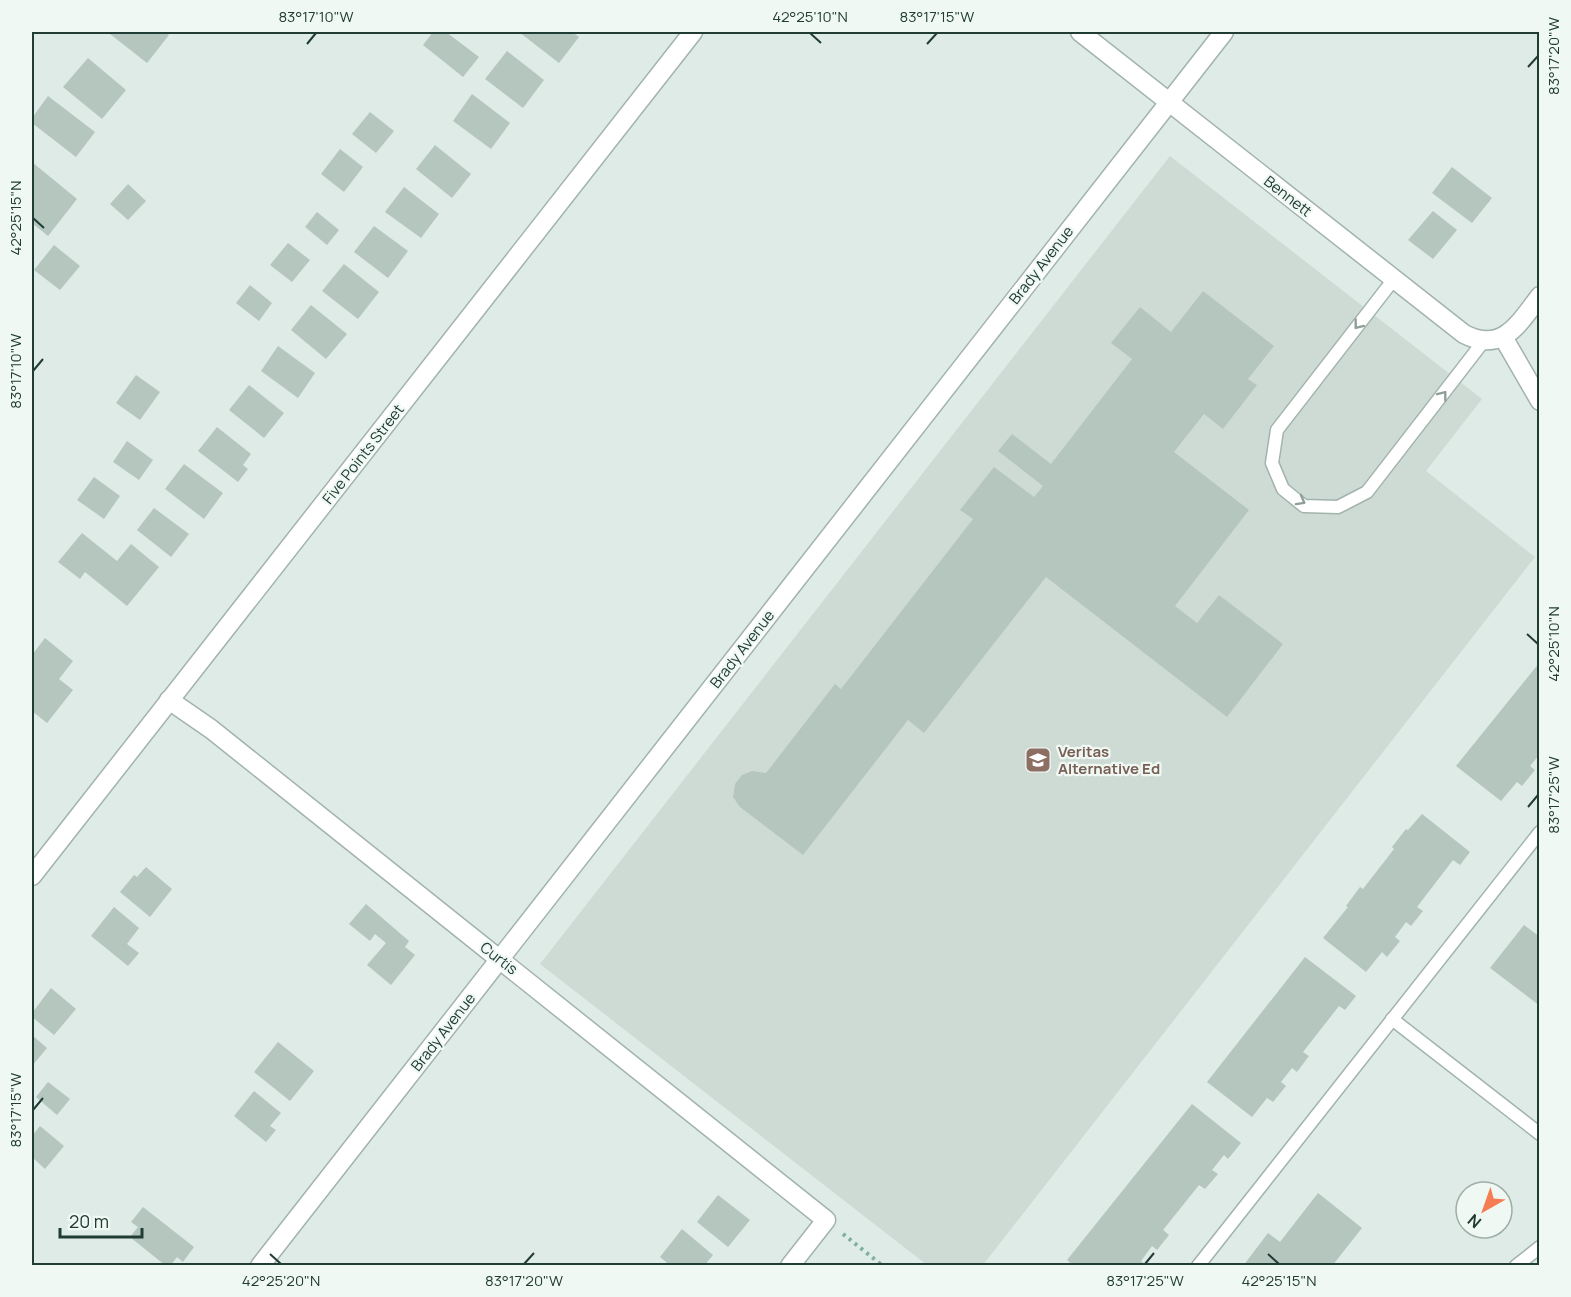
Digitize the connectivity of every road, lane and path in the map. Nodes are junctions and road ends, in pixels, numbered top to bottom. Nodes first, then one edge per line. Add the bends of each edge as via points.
1 (693, 32) edge
2 (1080, 32) edge
3 (1224, 32) edge
4 (1168, 102) junction
5 (1394, 279) junction
6 (1539, 296) edge
7 (1503, 337) junction
8 (1484, 342) junction
9 (1539, 401) edge
10 (169, 700) junction
11 (1539, 832) edge
12 (32, 876) edge
13 (500, 959) junction
14 (1392, 1019) junction
15 (1539, 1134) edge
16 (826, 1220) junction
17 (1539, 1247) edge
18 (260, 1266) edge
19 (790, 1266) edge
20 (883, 1266) edge
21 (1198, 1266) edge
22 (1516, 1266) edge

1 - 10 street, Five Points Street
2 - 4 street, Bennett
3 - 4 street, Brady Avenue
4 - 5 street, Bennett
4 - 13 street, Brady Avenue
5 - 8 street, Bennett via 1464,334
5 -> 8 lane via 1276,430 1272,463 1283,489 1304,506 1338,507 1367,492
6 - 7 street via 1515,328
7 - 8 street
7 - 9 street
10 - 12 street, Five Points Street
10 - 13 street, Curtis via 211,729
11 - 14 lane
13 - 16 street, Curtis
13 - 18 street, Brady Avenue
14 - 15 lane
14 - 21 lane
16 - 19 street
16 - 20 path
17 - 22 lane

